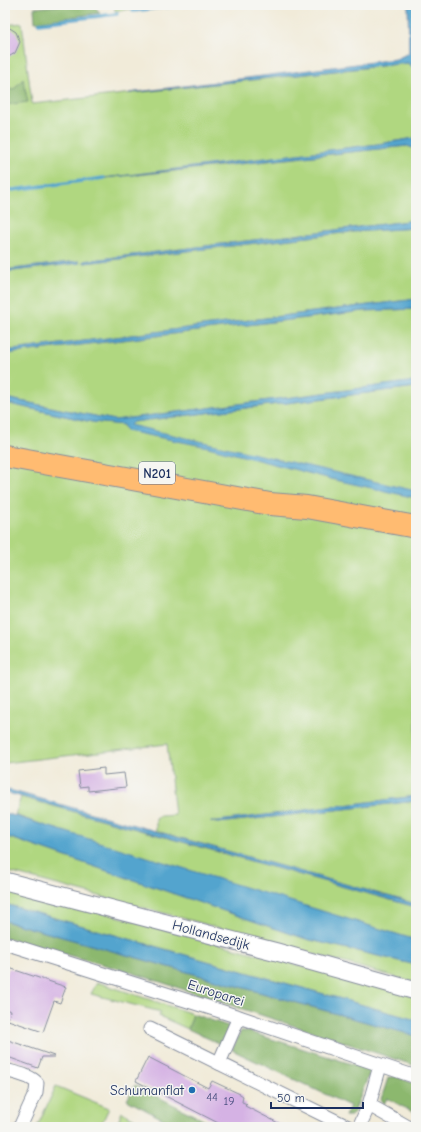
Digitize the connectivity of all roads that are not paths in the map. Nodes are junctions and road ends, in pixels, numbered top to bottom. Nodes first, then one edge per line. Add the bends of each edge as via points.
1 (5, 444) edge
2 (5, 456) edge
3 (307, 507) junction
4 (416, 527) edge
5 (5, 881) edge
6 (5, 943) edge
7 (416, 991) edge
8 (239, 1017) junction
9 (150, 1029) dead end
10 (219, 1063) junction
11 (380, 1066) junction
12 (5, 1070) edge
13 (416, 1077) edge
14 (369, 1105) junction
15 (20, 1127) edge
16 (348, 1127) edge
17 (359, 1127) edge
18 (408, 1127) edge

1 - 3 highway, N201 via 269,494
2 - 3 highway, N201 via 270,504
3 - 4 highway, N201
5 - 7 street, Hollandsedijk
6 - 8 street, Europarei
8 - 10 street
8 - 11 street, Europarei
9 - 10 street
10 - 16 street
11 - 13 street, Europarei
11 - 14 street
12 - 15 street via 27,1076 37,1083 36,1092
14 - 17 street
14 - 18 street

